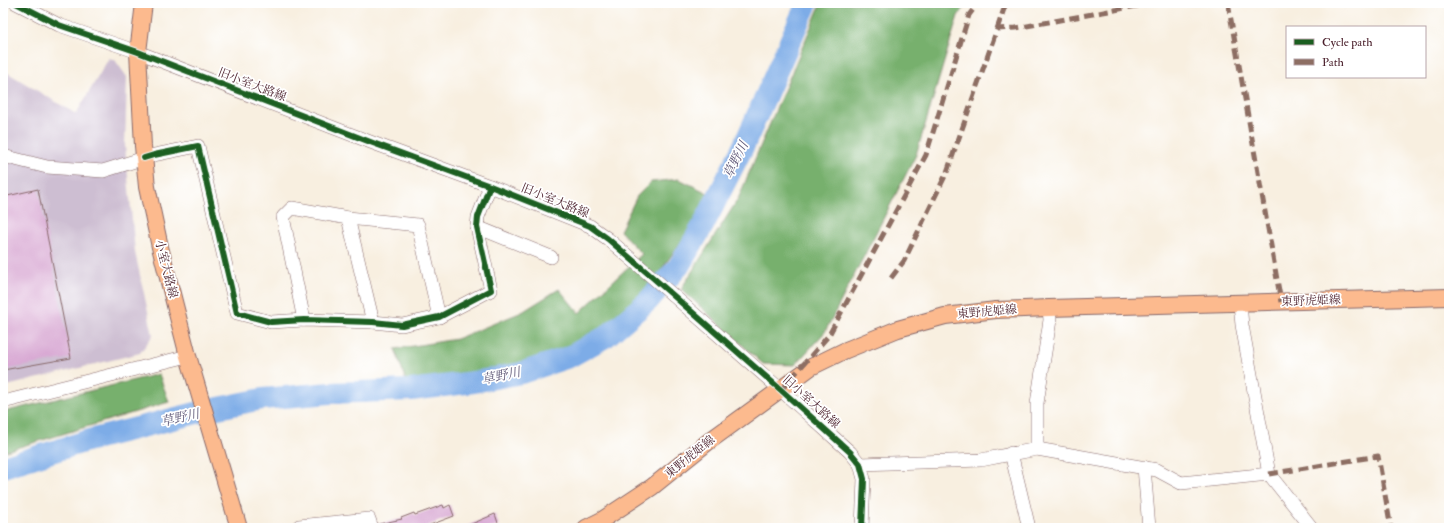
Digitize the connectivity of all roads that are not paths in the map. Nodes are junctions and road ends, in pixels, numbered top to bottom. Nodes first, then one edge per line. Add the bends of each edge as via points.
1 (16, 3) edge
2 (144, 3) edge
3 (138, 52) junction
4 (3, 156) edge
5 (144, 158) junction
6 (490, 186) junction
7 (348, 218) junction
8 (477, 227) junction
9 (551, 257) dead end
10 (1449, 297) edge
11 (1240, 304) junction
12 (1050, 308) junction
13 (439, 317) junction
14 (304, 320) junction
15 (373, 322) junction
16 (189, 359) junction
17 (781, 390) junction
18 (3, 402) edge
19 (1037, 449) junction
20 (1011, 453) junction
21 (860, 464) junction
22 (1144, 467) junction
23 (1269, 474) junction
24 (238, 528) edge
25 (300, 528) edge
26 (372, 528) edge
27 (586, 528) edge
28 (862, 528) edge
29 (1029, 528) edge
30 (1149, 528) edge
31 (1312, 528) edge

1 - 3 street, 旧小室大路線 via 59,25
2 - 3 main road, 小室大路線
3 - 5 main road, 小室大路線
3 - 6 street, 旧小室大路線
4 - 5 street via 47,167 103,171
5 - 14 street via 198,146 237,313 271,322
5 - 16 main road, 小室大路線 via 147,187 160,247
6 - 8 street via 478,217
6 - 17 street, 旧小室大路線 via 590,226
7 - 13 street via 418,225
7 - 14 street via 292,208 283,217
7 - 15 street
8 - 9 street
8 - 13 street via 491,290
10 - 11 main road, 東野虎姫線
11 - 12 main road, 東野虎姫線
11 - 23 street
12 - 17 main road, 東野虎姫線 via 996,310 945,316 898,329 811,367
12 - 19 street via 1037,403
13 - 15 street via 402,325
14 - 15 street
16 - 18 street
16 - 24 main road, 小室大路線
17 - 21 street, 旧小室大路線
17 - 27 main road, 東野虎姫線 via 708,442 652,487
19 - 20 street
19 - 22 street
20 - 21 street via 981,460
20 - 29 street
21 - 28 street via 864,478
22 - 23 street via 1157,470 1181,483
22 - 30 street
23 - 31 street
25 - 26 street via 299,526 369,519

